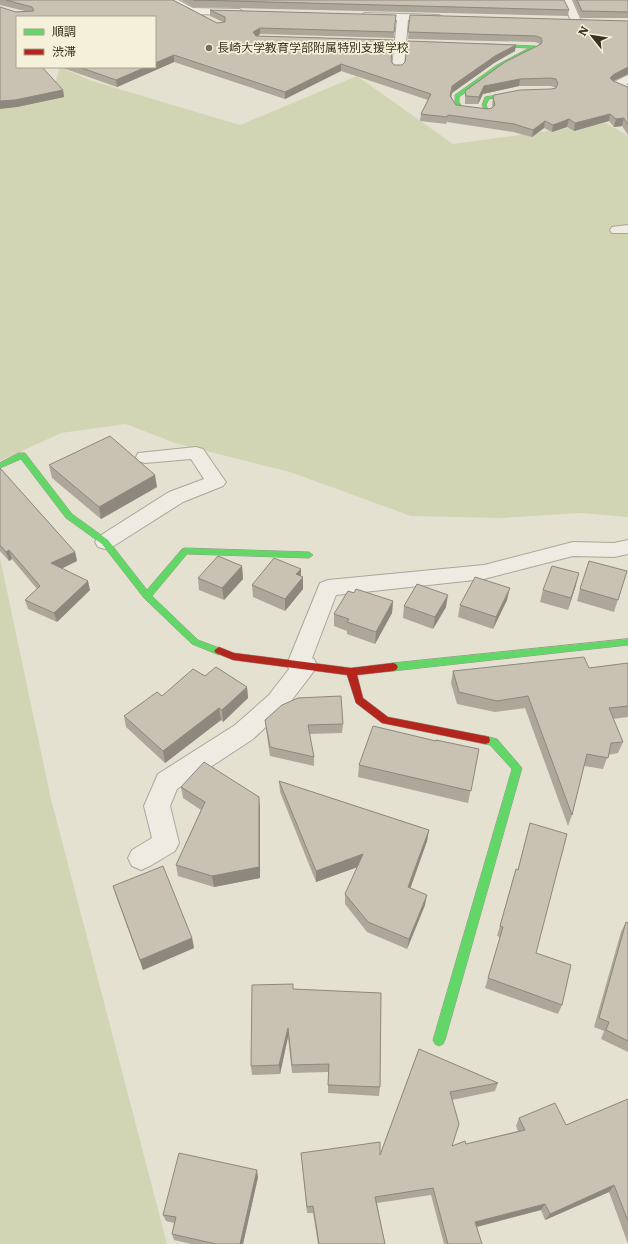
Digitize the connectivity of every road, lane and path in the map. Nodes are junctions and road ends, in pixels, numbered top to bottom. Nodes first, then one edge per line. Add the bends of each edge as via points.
1 (170, 0) edge
2 (567, 0) edge
3 (246, 12) edge
4 (356, 15) edge
5 (403, 17) junction
6 (450, 18) edge
7 (576, 21) edge
8 (353, 41) edge
9 (400, 43) junction
10 (448, 44) edge
11 (480, 45) edge
12 (398, 68) edge
13 (628, 78) edge
14 (628, 89) edge
15 (534, 92) edge
16 (145, 457) dead end
17 (0, 466) edge
18 (105, 542) junction
19 (628, 547) edge
20 (309, 555) dead end
21 (147, 596) junction
22 (628, 642) edge
23 (302, 664) junction
24 (351, 672) junction
25 (141, 858) dead end
26 (439, 1040) dead end

1 - 3 street via 190,11
2 - 7 street
4 - 5 street
5 - 6 street
5 - 9 street
8 - 9 street
9 - 10 street
9 - 12 street
11 - 15 street via 535,47 498,66 458,96 460,108 487,111 484,105 487,98
13 - 14 street via 616,85
16 - 18 street via 196,453 216,482 176,497
17 - 18 street via 22,455 69,516
18 - 21 street
19 - 23 street via 614,550 574,549 484,572 328,588
20 - 21 street via 185,551
21 - 23 street via 195,642 233,656
22 - 24 street
23 - 24 street
23 - 25 street via 277,702 244,732 167,782 157,806 166,843
24 - 26 street via 359,700 385,720 492,742 517,768

